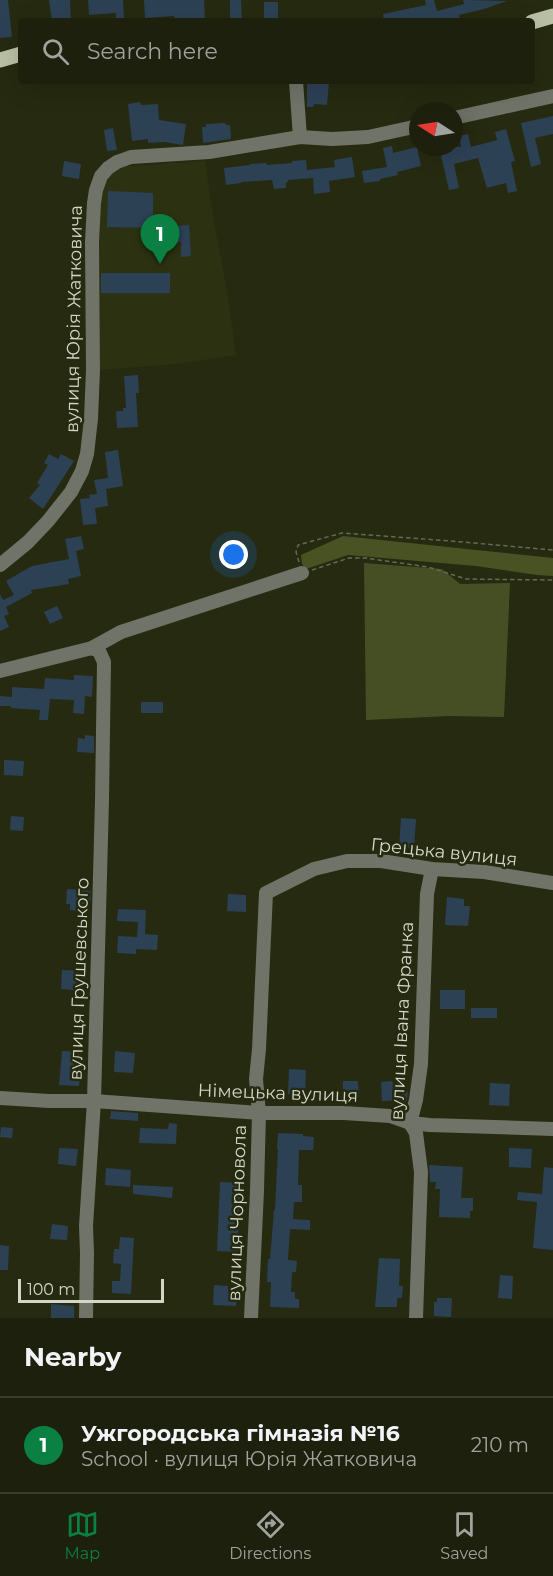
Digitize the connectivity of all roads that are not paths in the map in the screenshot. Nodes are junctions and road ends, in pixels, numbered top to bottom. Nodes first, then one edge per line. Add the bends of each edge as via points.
1 (553, 16) edge
2 (535, 21) edge
3 (18, 55) edge
4 (0, 60) edge
5 (296, 84) edge
6 (553, 96) edge
7 (463, 116) edge
8 (409, 128) edge
9 (300, 138) junction
10 (0, 565) edge
11 (302, 573) road end
12 (92, 648) junction
13 (0, 671) edge
14 (432, 869) junction
15 (553, 883) edge
16 (266, 893) joint
17 (0, 1098) edge
18 (94, 1101) junction
19 (259, 1113) junction
20 (410, 1123) junction
21 (553, 1129) edge
22 (86, 1318) edge
23 (251, 1318) edge
24 (416, 1318) edge

1 - 2 main road
3 - 4 main road
5 - 9 street
6 - 7 street
8 - 9 street, вулиця Юрія Жатковича via 368,137
9 - 10 street, вулиця Юрія Жатковича via 209,152 131,157 117,162 101,176 94,203 92,242 93,370 87,454 71,492 28,542
11 - 12 street via 121,632
12 - 13 street
12 - 18 street, вулиця Грушевського via 101,653 104,662
14 - 15 street, Грецька вулиця
14 - 16 street, Грецька вулиця via 381,861 346,861 314,869
14 - 20 street, вулиця Івана Франка via 427,894 420,1064
16 - 19 street, вулиця Чорновола via 256,1079
17 - 18 street, Німецька вулиця
18 - 19 street, Німецька вулиця
18 - 22 street, вулиця Грушевського via 86,1226
19 - 20 street, Німецька вулиця via 390,1116
19 - 23 street, вулиця Чорновола
20 - 21 street, Німецька вулиця
20 - 24 street, вулиця Івана Франка via 416,1134 421,1172

